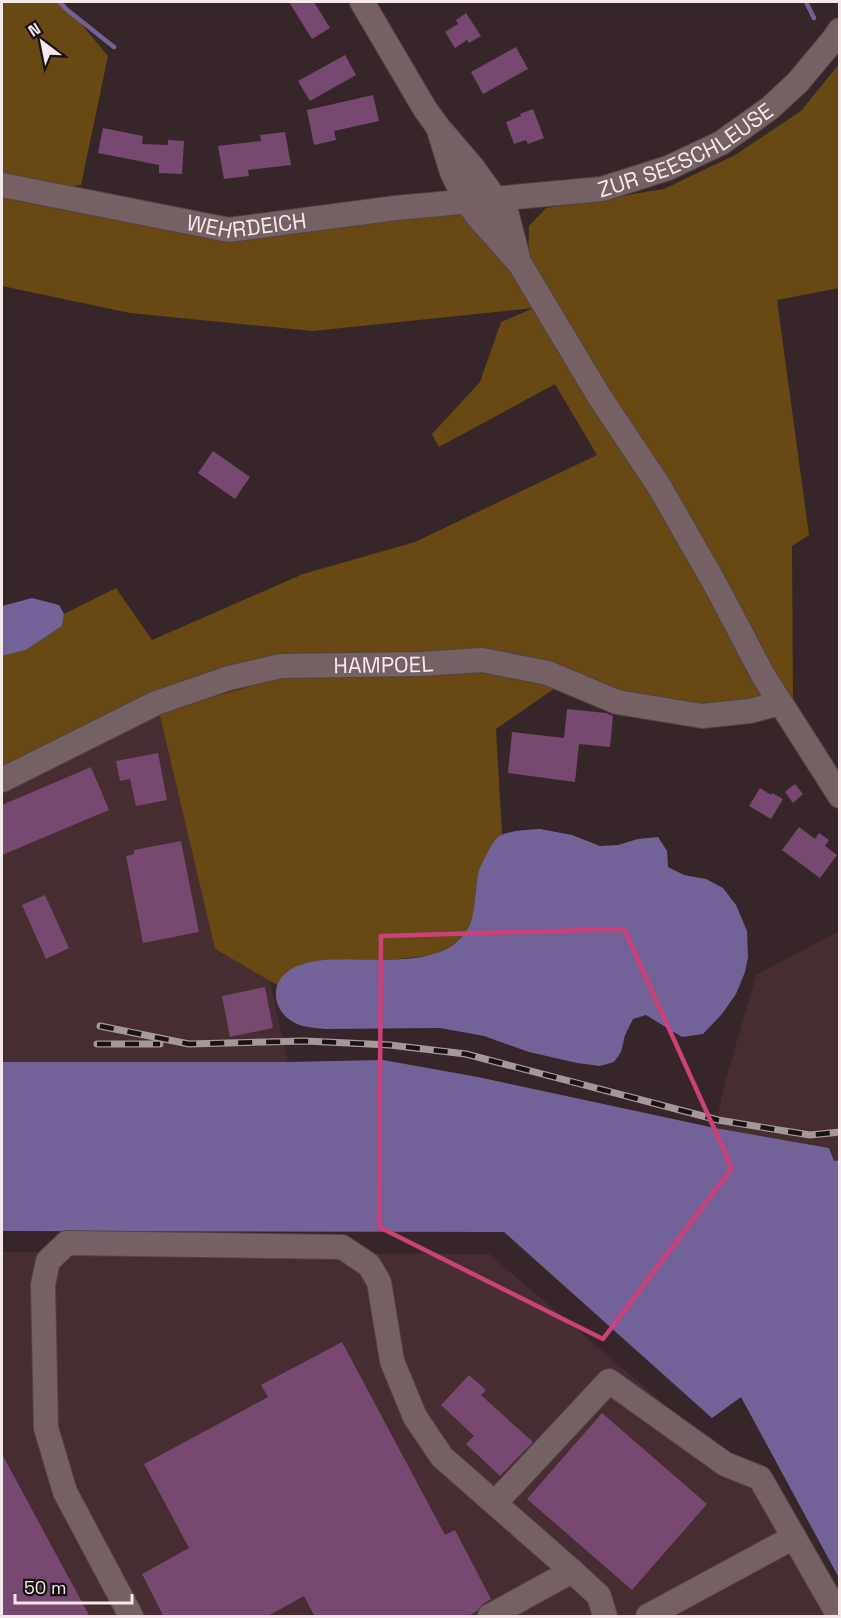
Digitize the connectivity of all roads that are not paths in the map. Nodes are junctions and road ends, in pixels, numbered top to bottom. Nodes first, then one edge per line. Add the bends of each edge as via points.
1 (362, 2) edge
2 (840, 30) edge
3 (438, 127) junction
4 (2, 185) edge
5 (494, 198) junction
6 (466, 201) junction
7 (520, 264) junction
8 (780, 703) junction
9 (2, 780) edge
10 (840, 796) edge
11 (495, 1503) junction
12 (794, 1537) junction
13 (572, 1571) junction
14 (131, 1617) edge
15 (490, 1617) edge
16 (605, 1617) edge
17 (648, 1617) edge
18 (839, 1617) edge

1 - 3 street
2 - 5 street, ZUR SEESCHLEUSE via 798,82 722,143 668,168 602,189
3 - 5 street
3 - 6 street
4 - 6 street, WEHRDEICH via 229,230
5 - 6 street, WEHRDEICH
5 - 7 street via 507,215
6 - 7 street
7 - 8 street via 599,396 659,486
8 - 9 street, HAMPOEL via 702,716 616,702 548,673 482,660 280,666 229,678 156,704
8 - 10 street
11 - 12 street via 609,1381 725,1464 760,1478
11 - 13 street
11 - 14 street via 442,1457 415,1418 392,1361 379,1282 369,1265 342,1247 67,1243 48,1261 43,1285 46,1428 65,1492
12 - 17 street
12 - 18 street
13 - 15 street
13 - 16 street via 599,1596

